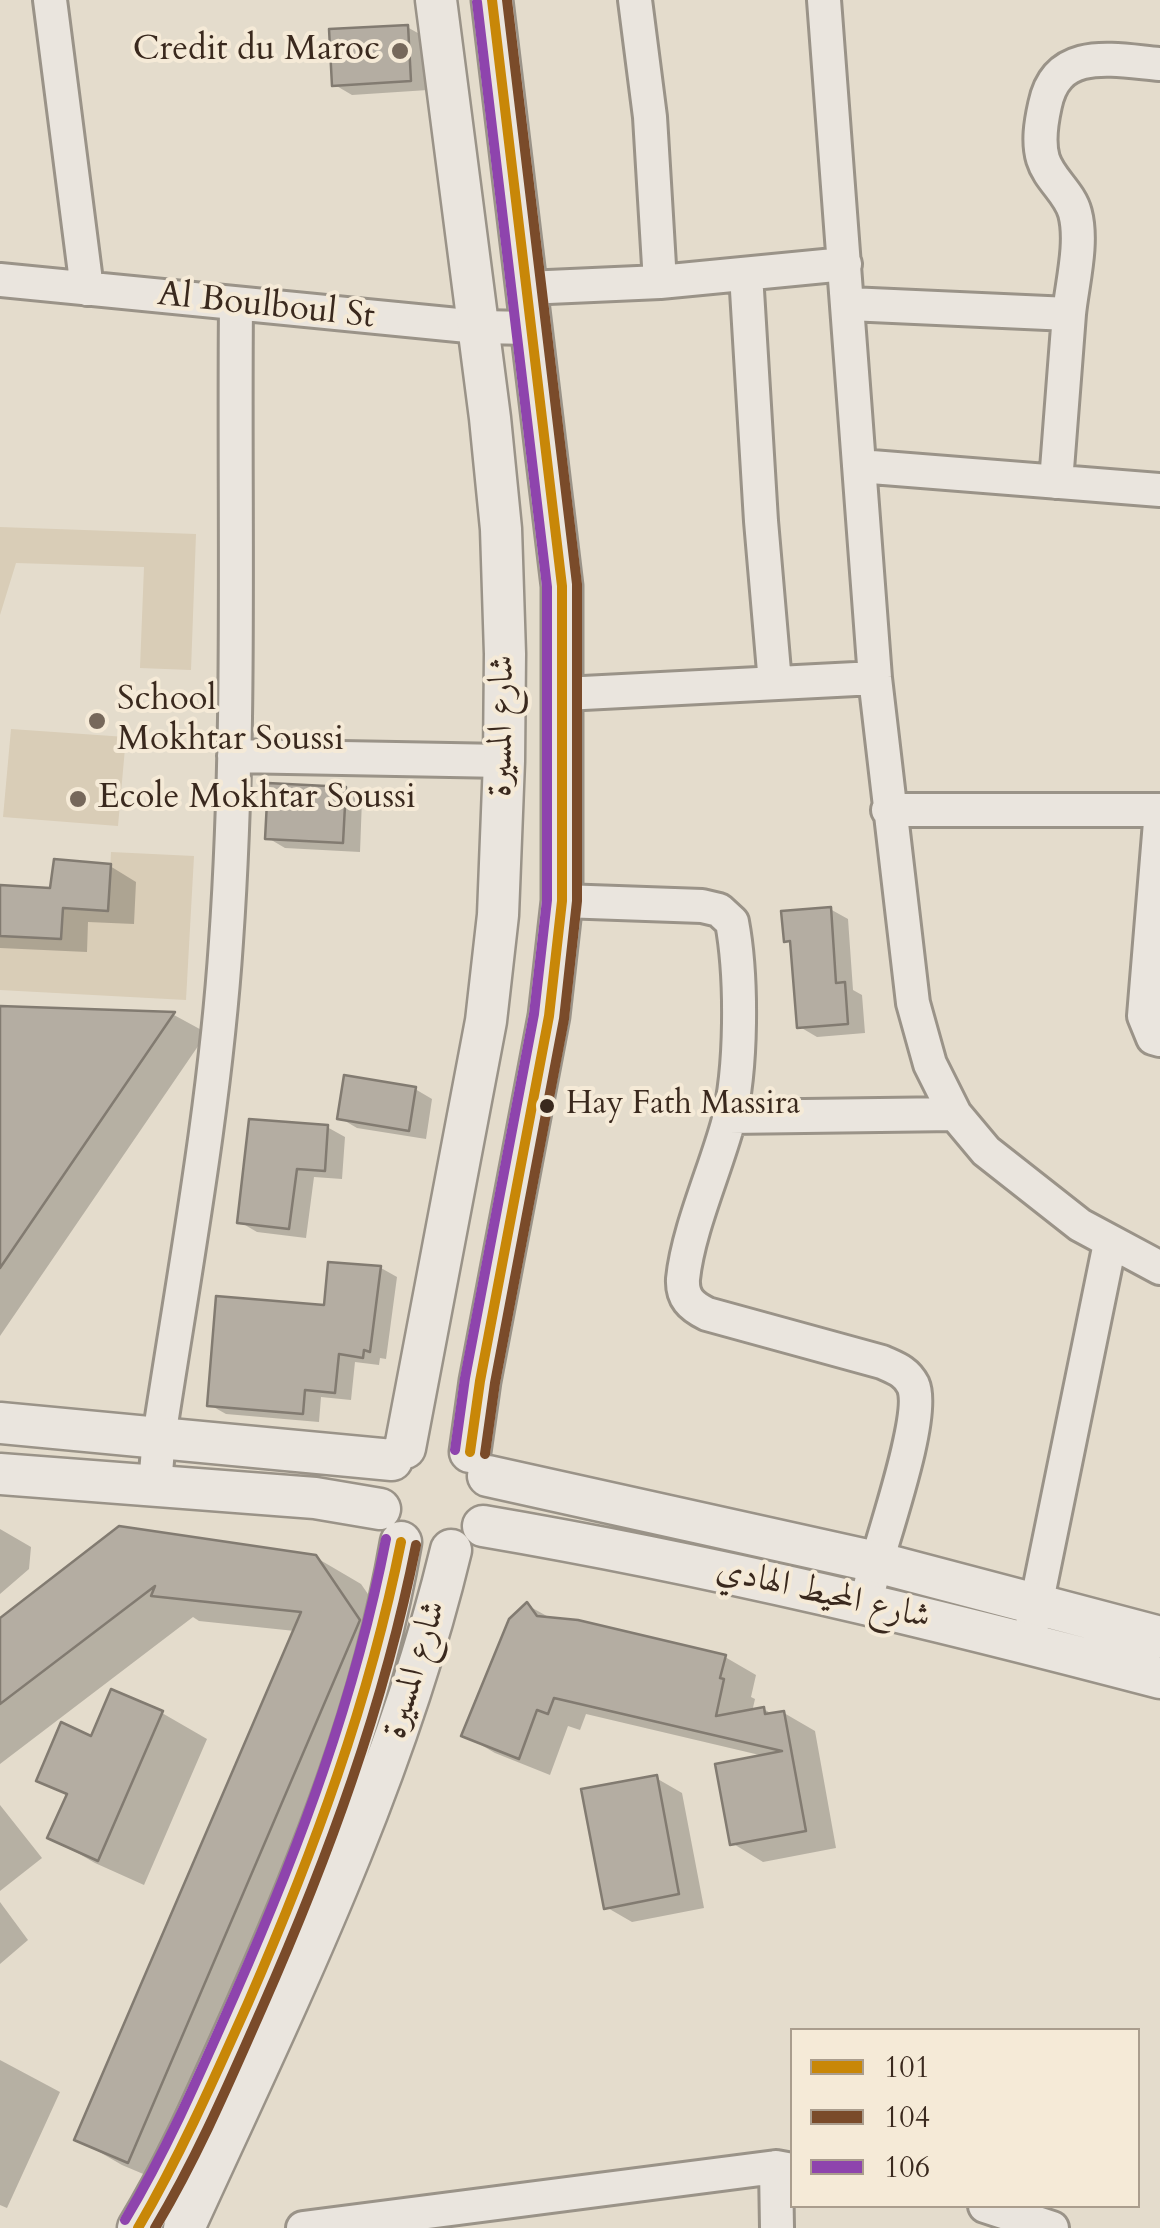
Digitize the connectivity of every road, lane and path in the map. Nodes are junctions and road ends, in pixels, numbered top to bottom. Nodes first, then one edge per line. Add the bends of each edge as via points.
1 (50, 0) edge
2 (436, 0) edge
3 (492, 0) edge
4 (635, 0) edge
5 (824, 0) edge
6 (1160, 64) edge
7 (845, 264) junction
8 (746, 274) junction
9 (0, 280) edge
10 (660, 282) junction
11 (87, 288) junction
12 (526, 288) junction
13 (849, 304) junction
14 (236, 305) junction
15 (1069, 314) junction
16 (478, 327) junction
17 (532, 328) junction
18 (859, 466) junction
19 (1056, 482) junction
20 (1160, 490) edge
21 (875, 678) junction
22 (775, 683) junction
23 (564, 694) junction
24 (234, 756) junction
25 (504, 761) junction
26 (888, 810) junction
27 (1160, 810) edge
28 (1160, 822) edge
29 (562, 902) junction
30 (1160, 1040) edge
31 (956, 1114) junction
32 (730, 1117) junction
33 (1110, 1243) junction
34 (1160, 1268) edge
35 (0, 1423) edge
36 (159, 1437) junction
37 (398, 1454) junction
38 (479, 1464) junction
39 (0, 1474) edge
40 (155, 1485) junction
41 (390, 1525) junction
42 (467, 1538) junction
43 (876, 1562) junction
44 (1036, 1603) junction
45 (866, 1604) junction
46 (1160, 1637) edge
47 (1028, 1644) junction
48 (1160, 1678) edge
49 (784, 2169) edge
50 (992, 2208) edge
51 (484, 2217) edge
52 (162, 2224) edge
53 (303, 2228) edge
54 (777, 2228) edge
55 (1052, 2228) edge

1 - 11 street
2 - 16 street, شارع المسيرة
3 - 12 street, شارع المسيرة
4 - 10 street
5 - 7 street
6 - 15 street via 1080,62 1059,72 1047,93 1043,160 1075,212
7 - 8 street
7 - 13 street
8 - 10 street
8 - 22 street
9 - 11 street, Al Boulboul St
10 - 12 street
11 - 14 street, Al Boulboul St
12 - 17 street, شارع المسيرة
13 - 15 street
13 - 18 street
14 - 16 street, Al Boulboul St
14 - 24 street
15 - 19 street
16 - 17 street, Al Boulboul St
16 - 25 street, شارع المسيرة via 500,529
17 - 23 street, شارع المسيرة via 562,586
18 - 19 street
18 - 21 street
19 - 20 street
21 - 22 street
21 - 26 street
22 - 23 street
23 - 29 street, شارع المسيرة
24 - 25 street
24 - 36 street via 226,942 208,1121
25 - 37 street, شارع المسيرة via 486,1021
26 - 27 street
26 - 31 street via 913,1003 930,1064
28 - 30 street via 1144,1016
29 - 32 street via 702,906 726,914 735,940 740,1017
29 - 38 street, شارع المسيرة via 548,1016 480,1381
31 - 32 street
31 - 33 street via 1024,1183
32 - 43 street via 689,1253 684,1296 707,1314 904,1372 916,1408
33 - 34 street
33 - 44 street
35 - 36 street
36 - 37 street
36 - 40 street
37 - 38 street via 450,1441
37 - 41 street via 379,1488
38 - 42 street via 491,1502
38 - 43 street, شارع المحيط الهادي
39 - 40 street
40 - 41 street via 315,1498
41 - 42 street via 426,1552
41 - 52 street, شارع المسيرة via 378,1659 348,1753 207,2095
42 - 45 street, شارع المحيط الهادي via 646,1554
42 - 52 street, شارع المسيرة via 380,1785 300,1974
43 - 44 street, شارع المحيط الهادي
43 - 45 street
44 - 46 street, شارع المحيط الهادي
44 - 47 street
45 - 47 street, شارع المحيط الهادي
47 - 48 street, شارع المحيط الهادي
49 - 51 street
49 - 54 street
50 - 55 street
51 - 53 street

